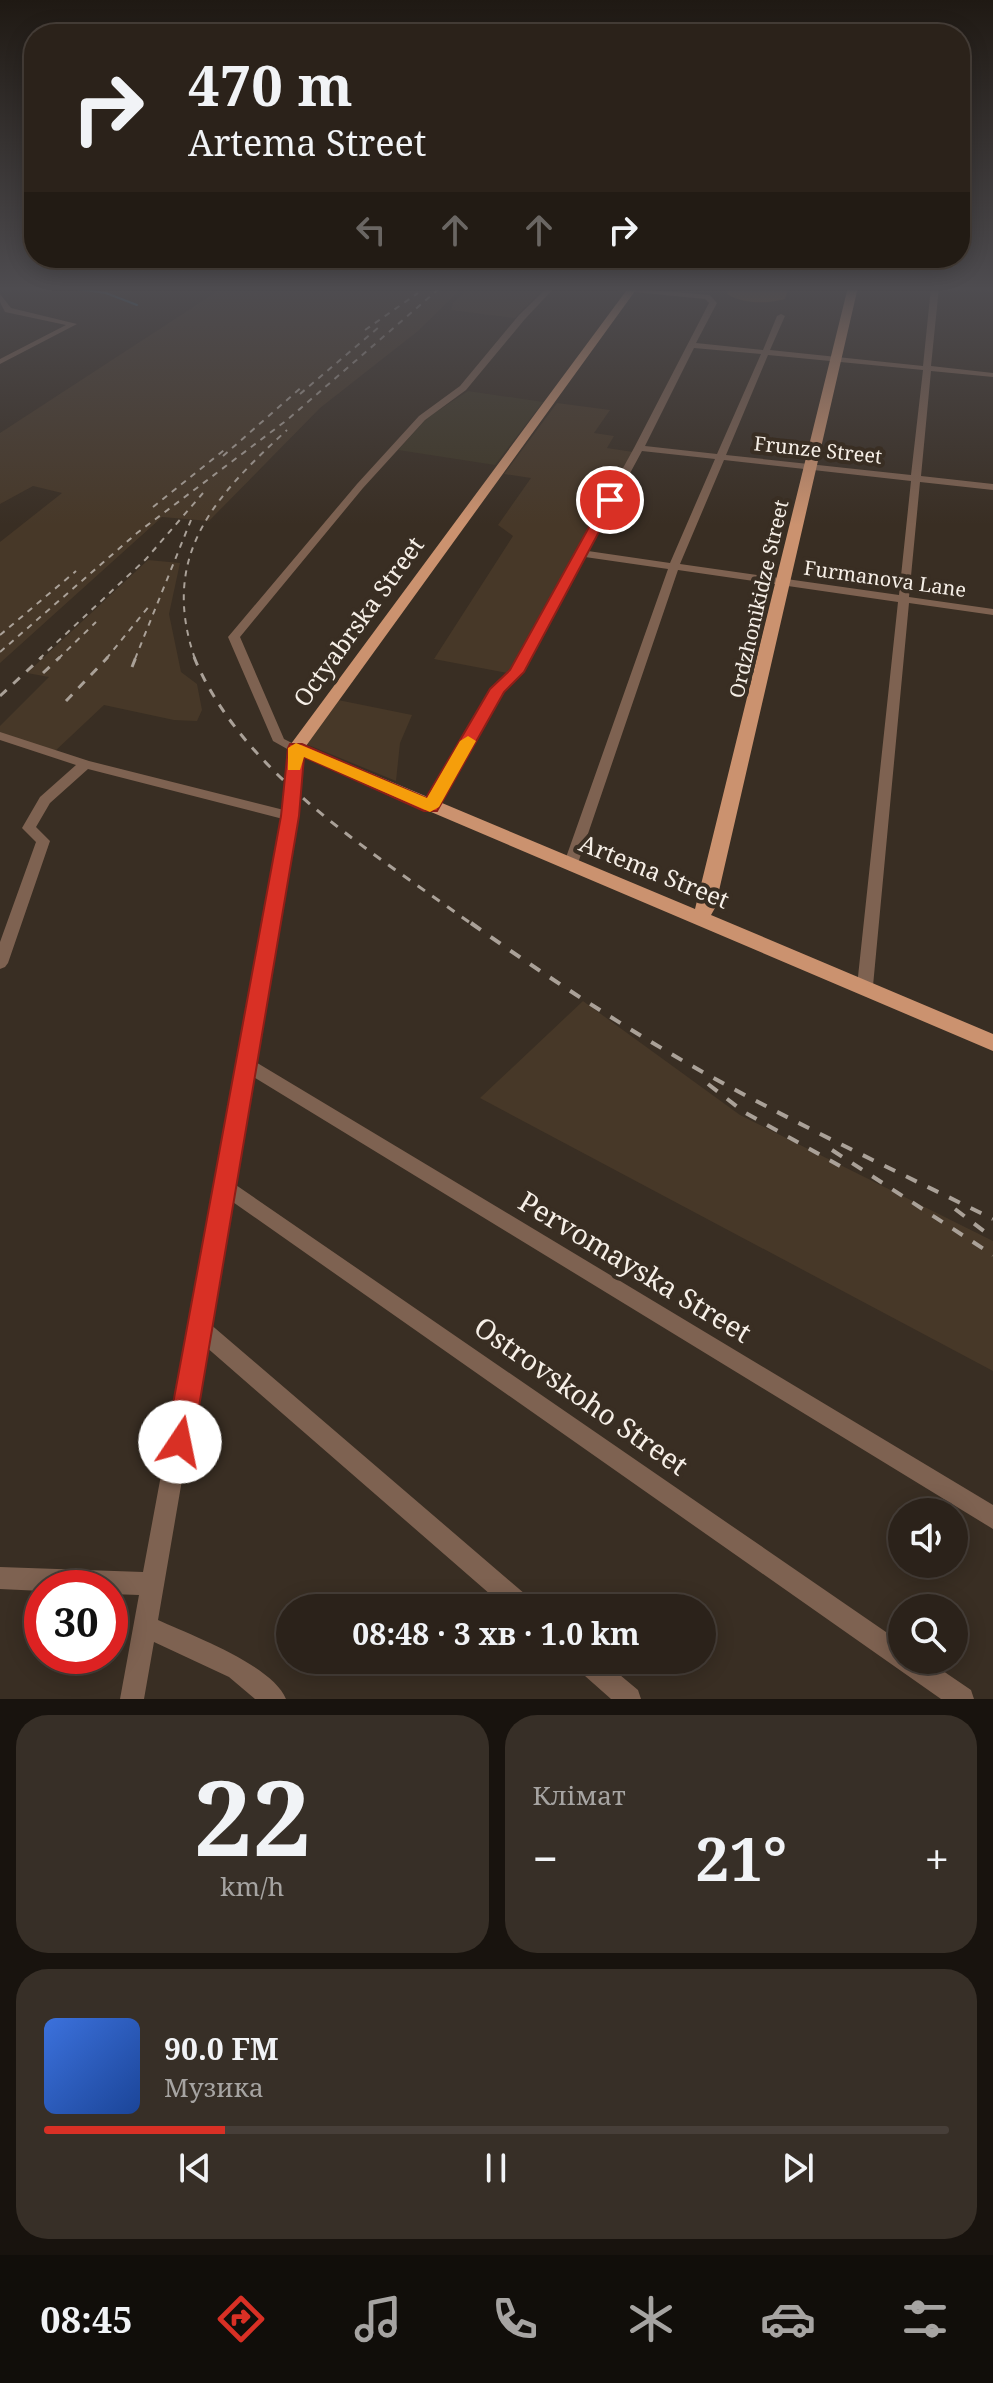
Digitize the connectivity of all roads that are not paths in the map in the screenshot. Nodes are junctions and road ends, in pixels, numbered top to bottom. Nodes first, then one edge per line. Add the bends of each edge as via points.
1 (481, 366) edge
2 (576, 366) edge
3 (680, 366) edge
4 (760, 366) edge
5 (835, 366) edge
6 (912, 366) edge
7 (928, 368) junction
8 (993, 375) edge
9 (639, 448) junction
10 (721, 457) junction
11 (811, 467) junction
12 (918, 479) junction
13 (993, 487) edge
14 (581, 553) junction
15 (674, 566) junction
16 (784, 582) junction
17 (906, 600) junction
18 (993, 612) edge
19 (0, 736) edge
20 (296, 748) junction
21 (85, 764) junction
22 (430, 807) junction
23 (290, 816) junction
24 (570, 866) junction
25 (699, 917) junction
26 (0, 963) edge
27 (865, 986) junction
28 (993, 1043) edge
29 (247, 1065) junction
30 (224, 1186) junction
31 (201, 1329) junction
32 (993, 1518) edge
33 (0, 1578) edge
34 (153, 1584) junction
35 (508, 1594) edge
36 (145, 1626) junction
37 (888, 1647) edge
38 (600, 1674) edge
39 (927, 1674) edge
40 (132, 1699) edge
41 (274, 1699) edge
42 (629, 1699) edge
43 (962, 1699) edge

1 - 20 street via 396,446 234,637 279,741
2 - 20 main road, Octyabrska Street
3 - 9 street
4 - 10 street
5 - 11 main road, Ordzhonikidze Street
6 - 7 street
7 - 8 street
7 - 12 street
9 - 10 street, Frunze Street
9 - 14 street
10 - 11 street, Frunze Street
10 - 15 street
11 - 12 street, Frunze Street
11 - 16 main road, Ordzhonikidze Street
12 - 13 street, Frunze Street
12 - 17 street
14 - 15 street, Furmanova Lane
14 - 22 street via 517,672 498,689
15 - 16 street, Furmanova Lane
15 - 24 street
16 - 17 street, Furmanova Lane
16 - 25 main road, Ordzhonikidze Street via 706,908
17 - 18 street, Furmanova Lane
17 - 27 street
19 - 21 street
20 - 22 main road, Artema Street
20 - 23 street
21 - 23 street
21 - 26 street via 45,800 29,828 43,841
22 - 24 main road, Artema Street
23 - 29 street
24 - 25 main road, Artema Street
25 - 27 main road, Artema Street
27 - 28 main road, Artema Street
29 - 30 street
29 - 32 street, Pervomayska Street
30 - 31 street
30 - 37 street, Ostrovskoho Street
31 - 34 street
31 - 35 street
33 - 34 street
34 - 36 street
36 - 40 street
36 - 41 street via 237,1669
38 - 42 street
39 - 43 street, Ostrovskoho Street

